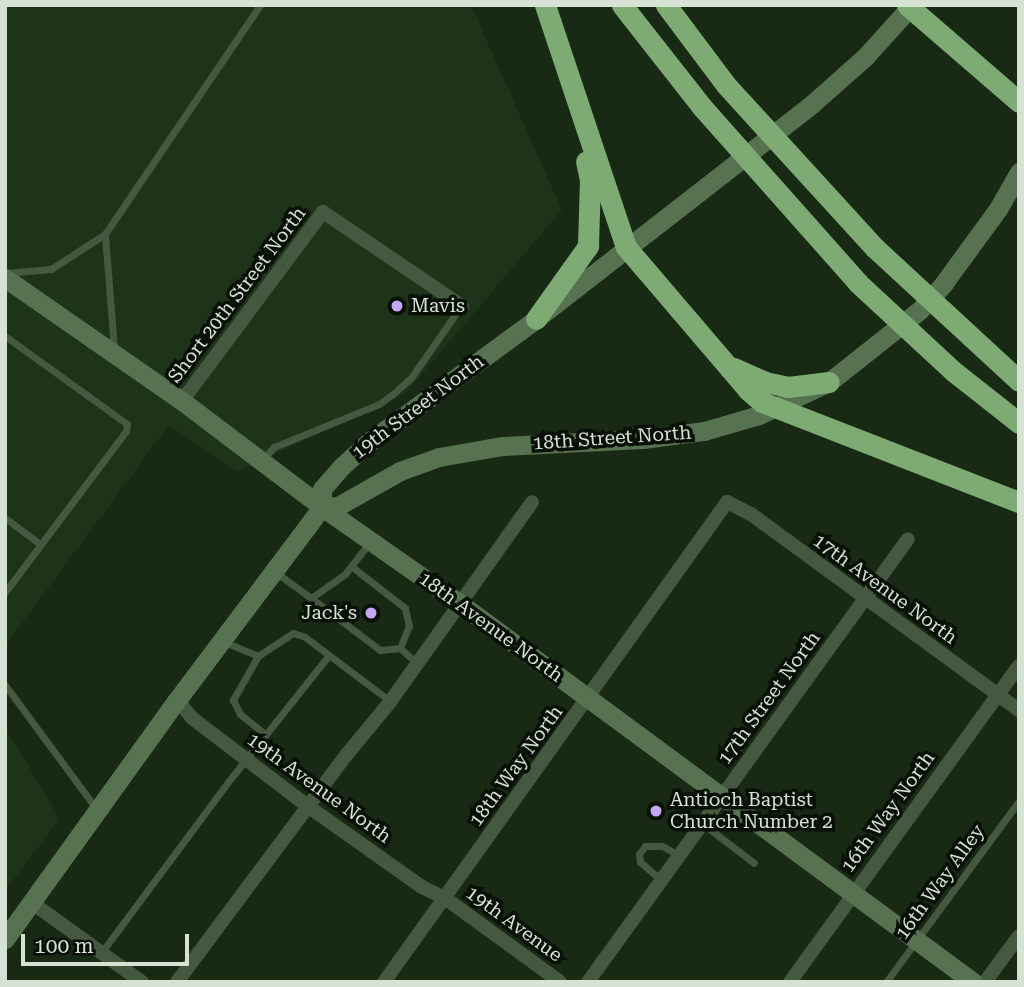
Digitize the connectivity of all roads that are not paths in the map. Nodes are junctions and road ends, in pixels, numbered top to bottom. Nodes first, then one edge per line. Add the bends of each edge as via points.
1 (260, 5) edge
2 (545, 5) edge
3 (622, 5) edge
4 (666, 5) edge
5 (910, 6) edge
6 (565, 63) junction
7 (1019, 102) edge
8 (1019, 172) edge
9 (105, 234) junction
10 (626, 247) junction
11 (5, 273) edge
12 (5, 278) edge
13 (462, 306) joint
14 (536, 318) junction
15 (5, 336) edge
16 (114, 354) junction
17 (729, 365) junction
18 (829, 382) junction
19 (1019, 382) edge
20 (182, 401) junction
21 (776, 407) junction
22 (1019, 423) edge
23 (262, 460) junction
24 (532, 502) dead end
25 (727, 502) joint
26 (1019, 502) edge
27 (322, 506) junction
28 (5, 518) edge
29 (908, 539) dead end
30 (372, 541) junction
31 (40, 544) junction
32 (351, 566) junction
33 (274, 570) junction
34 (5, 592) edge
35 (866, 597) junction
36 (311, 598) junction
37 (462, 604) junction
38 (222, 640) junction
39 (400, 648) junction
40 (329, 654) junction
41 (257, 656) junction
42 (418, 664) junction
43 (1019, 666) edge
44 (6, 687) edge
45 (998, 694) junction
46 (588, 698) junction
47 (177, 700) junction
48 (390, 702) junction
49 (1019, 710) edge
50 (266, 735) junction
51 (248, 760) junction
52 (722, 797) junction
53 (1019, 801) edge
54 (309, 807) junction
55 (97, 811) junction
56 (702, 824) junction
57 (679, 855) junction
58 (754, 863) dead end
59 (661, 880) junction
60 (854, 893) junction
61 (445, 898) junction
62 (31, 902) junction
63 (1019, 936) edge
64 (5, 939) edge
65 (916, 940) junction
66 (101, 953) junction
67 (142, 982) edge
68 (177, 982) edge
69 (384, 982) edge
70 (560, 982) edge
71 (588, 982) edge
72 (790, 982) edge
73 (886, 982) edge
74 (973, 982) edge
75 (985, 982) edge

1 - 9 lane
2 - 6 highway
3 - 22 highway via 702,107 858,283 953,371
4 - 19 highway via 726,85 875,248
5 - 7 highway
5 - 10 main road, 19th Street North via 864,57 812,104
6 - 10 highway
6 - 14 highway via 590,180 588,246
8 - 18 main road, 18th Street North via 998,209 936,292 896,331
9 - 11 lane via 51,269
9 - 16 lane
10 - 14 main road, 19th Street North
10 - 17 highway
12 - 16 main road, 18th Avenue North
13 - 20 street, Short 20th Street North via 323,212
13 - 23 lane via 411,378 393,394 274,447
14 - 27 main road, 19th Street North via 370,441 322,489
15 - 31 lane via 127,424
16 - 20 main road, 18th Avenue North
17 - 18 highway via 788,387
17 - 21 highway via 748,390
18 - 21 main road, 18th Street North
20 - 23 main road, 18th Avenue North
21 - 26 highway
21 - 27 main road, 18th Street North via 704,431 503,446 439,457 400,471 338,506
23 - 27 main road, 18th Avenue North
24 - 37 street
25 - 35 street, 17th Avenue North via 751,514
25 - 46 street, 18th Way North
27 - 30 main road, 18th Avenue North
27 - 33 main road, 19th Street North
28 - 31 lane
29 - 35 street, 17th Street North
30 - 32 lane
30 - 37 main road, 18th Avenue North
31 - 34 lane
32 - 36 lane
32 - 39 lane via 405,608 410,626
33 - 36 lane
33 - 38 main road, 19th Street North
35 - 45 street, 17th Avenue North
35 - 52 street, 17th Street North
36 - 39 lane via 380,650
37 - 42 street
37 - 46 main road, 18th Avenue North
38 - 41 lane
38 - 47 main road, 19th Street North
39 - 42 lane
40 - 41 lane via 293,633
40 - 48 lane
40 - 50 lane
41 - 50 lane via 233,700 236,709
42 - 48 street
43 - 45 street, 16th Way North
44 - 55 lane
45 - 49 street, 17th Avenue North
45 - 60 street, 16th Way North
46 - 52 main road, 18th Avenue North
46 - 61 street, 18th Way North
47 - 51 street, 19th Avenue North via 192,718
47 - 55 main road, 19th Street North
48 - 54 street
50 - 51 lane
51 - 54 street, 19th Avenue North
51 - 66 lane
52 - 56 street, 17th Street North
52 - 60 main road, 18th Avenue North
53 - 65 lane, 16th Way Alley
54 - 61 street, 19th Avenue North via 422,887
54 - 68 street
55 - 62 main road, 19th Street North
56 - 57 street, 17th Street North
56 - 58 lane
57 - 59 street, 17th Street North
57 - 59 lane via 663,846 645,846 639,854 640,862
59 - 71 street, 17th Street North
60 - 65 main road, 18th Avenue North
60 - 72 street, 16th Way North
61 - 69 street, 18th Way North
61 - 70 street, 19th Avenue
62 - 64 main road, 19th Street North
62 - 66 street
63 - 75 street
65 - 73 lane, 16th Way Alley
65 - 74 main road, 18th Avenue North
66 - 67 street

